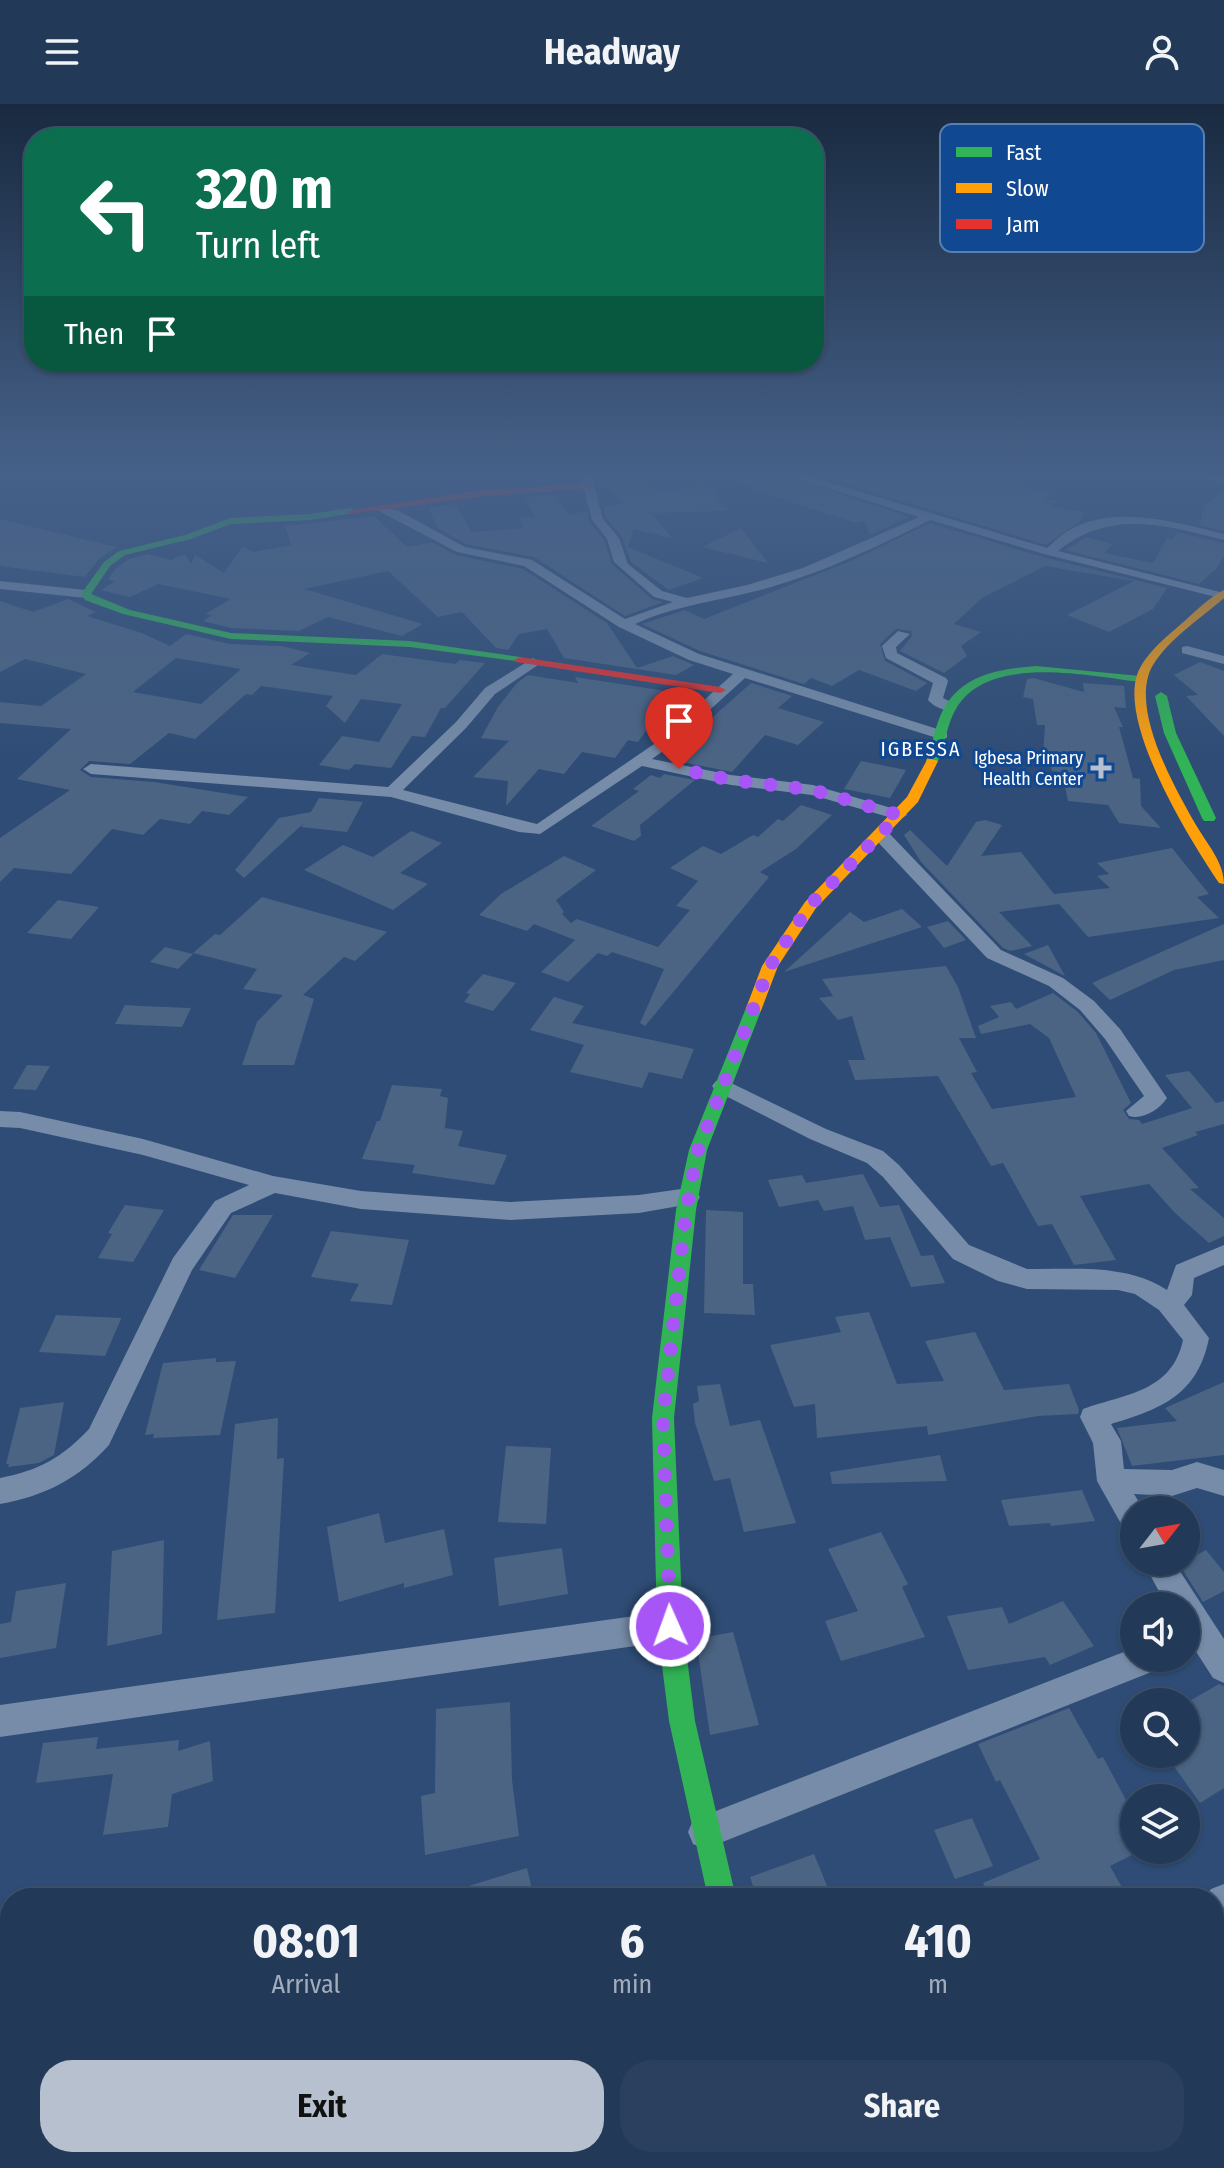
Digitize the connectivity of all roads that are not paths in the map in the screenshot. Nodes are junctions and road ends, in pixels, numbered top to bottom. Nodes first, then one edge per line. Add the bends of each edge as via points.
1 (103, 569) edge
2 (538, 569) edge
3 (626, 569) edge
4 (809, 569) edge
5 (1110, 569) edge
6 (0, 585) edge
7 (86, 594) junction
8 (696, 600) junction
9 (1223, 601) edge
10 (624, 624) junction
11 (903, 634) dead end
12 (1187, 650) junction
13 (1219, 656) edge
14 (533, 662) junction
15 (743, 672) junction
16 (1140, 679) junction
17 (720, 690) junction
18 (950, 707) junction
19 (942, 735) junction
20 (639, 761) junction
21 (91, 769) dead end
22 (392, 792) junction
23 (899, 815) junction
24 (1217, 833) dead end
25 (881, 835) junction
26 (1224, 880) edge
27 (723, 1086) junction
28 (1137, 1111) dead end
29 (0, 1119) edge
30 (273, 1184) junction
31 (688, 1197) junction
32 (1224, 1254) edge
33 (1168, 1303) junction
34 (1111, 1481) junction
35 (1224, 1483) edge
36 (0, 1491) edge
37 (1120, 1496) edge
38 (670, 1626) junction
39 (1200, 1645) edge
40 (1224, 1667) edge
41 (1120, 1669) edge
42 (0, 1721) edge
43 (705, 1832) junction
44 (719, 1888) edge

1 - 7 street
2 - 10 street
3 - 8 street via 664,597
4 - 8 street
5 - 9 street
6 - 7 street
7 - 14 street via 127,612 231,636 410,644
8 - 10 street via 659,608
9 - 12 street
9 - 16 street via 1154,658
10 - 15 street via 694,657
11 - 18 street via 889,646 891,655 941,681 935,700
12 - 13 street
12 - 24 street via 1161,682 1163,710
14 - 17 street
14 - 22 street via 490,691
15 - 17 street
15 - 19 street
16 - 18 street via 1072,670 1015,671 973,681
16 - 26 street via 1141,710 1155,754
17 - 20 street
18 - 19 street
19 - 23 street via 913,799
20 - 22 street via 540,829
20 - 23 street via 813,790
21 - 22 street
23 - 25 street
25 - 27 street via 810,905 770,966
25 - 28 street via 994,954 1058,984 1106,1024 1156,1098
27 - 31 street via 698,1150
27 - 33 street via 875,1157 961,1252 1027,1279 1118,1280 1142,1286
29 - 30 street via 143,1147
30 - 31 street via 361,1200 510,1211
30 - 36 street via 223,1207 213,1219 182,1265 99,1437 84,1454 53,1478
31 - 38 street via 663,1418
32 - 33 street via 1185,1272 1180,1295
33 - 34 street via 1196,1338 1195,1356 1157,1396 1093,1417 1107,1441
34 - 35 street via 1172,1483 1197,1475
34 - 37 street
38 - 42 street
38 - 43 street via 682,1721
39 - 40 street
41 - 43 street
43 - 44 street

